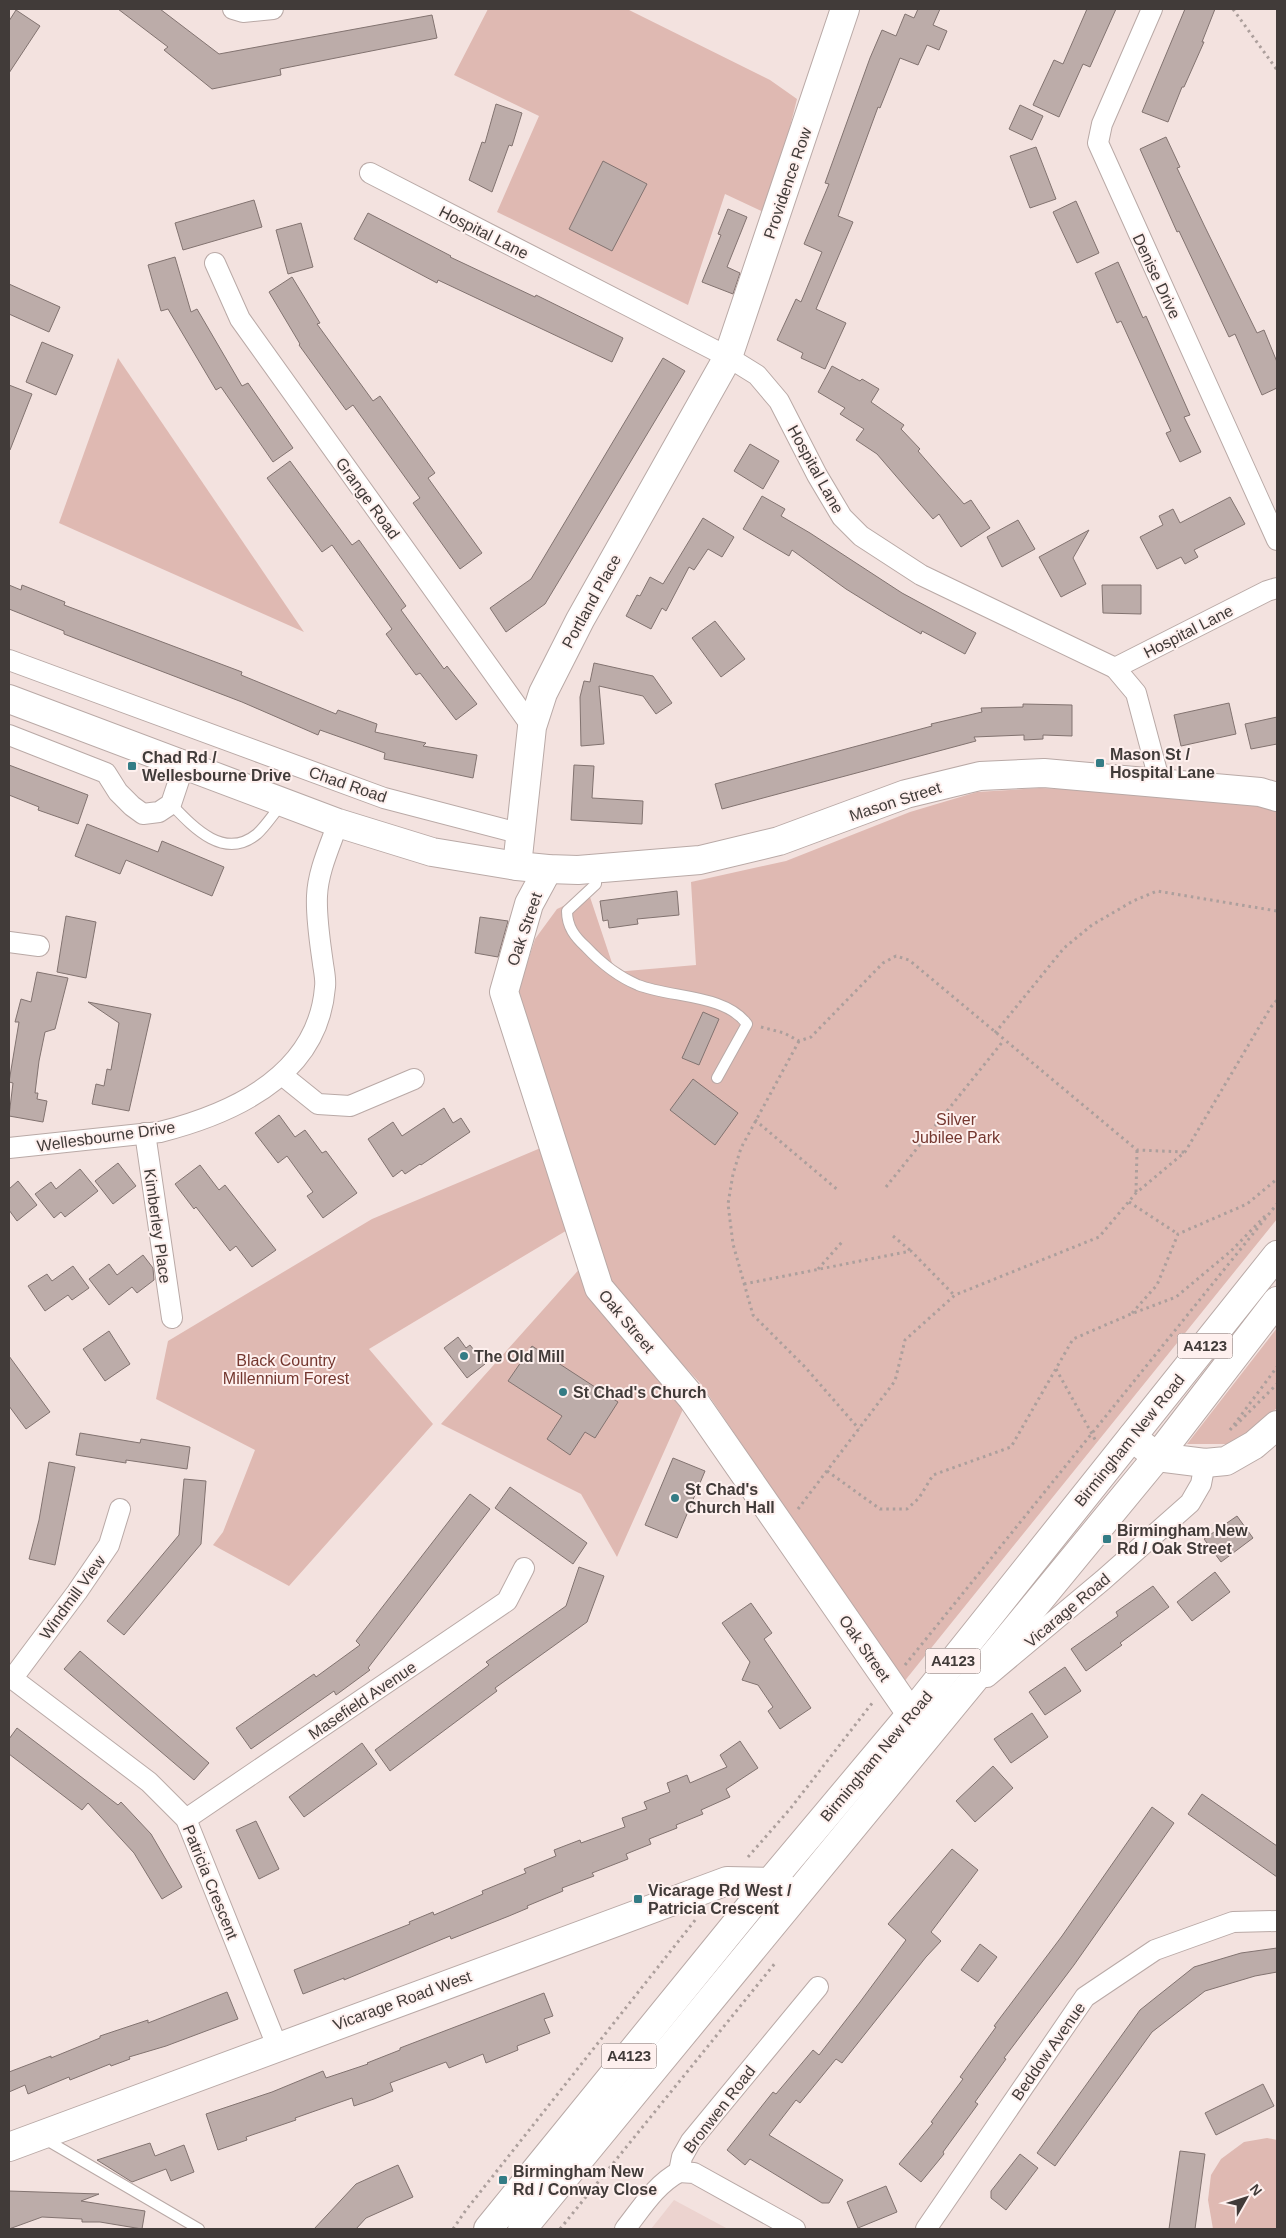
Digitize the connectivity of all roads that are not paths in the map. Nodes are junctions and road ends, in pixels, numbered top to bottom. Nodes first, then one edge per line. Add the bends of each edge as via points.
1 (233, 9) edge
2 (274, 9) edge
3 (845, 9) edge
4 (1152, 9) edge
5 (370, 173) dead end
6 (215, 263) dead end
7 (728, 357) junction
8 (1277, 540) edge
9 (1277, 588) edge
10 (9, 660) edge
11 (1115, 668) junction
12 (9, 699) edge
13 (532, 728) junction
14 (9, 735) edge
15 (184, 765) junction
16 (1160, 783) junction
17 (1277, 797) edge
18 (284, 802) junction
19 (171, 804) junction
20 (338, 823) junction
21 (522, 834) junction
22 (517, 866) junction
23 (548, 869) junction
24 (596, 869) junction
25 (9, 942) edge
26 (39, 946) dead end
27 (282, 1075) junction
28 (717, 1078) dead end
29 (414, 1079) dead end
30 (145, 1133) junction
31 (9, 1148) edge
32 (1277, 1255) edge
33 (1277, 1301) edge
34 (172, 1318) dead end
35 (1277, 1425) edge
36 (1132, 1437) junction
37 (1157, 1457) junction
38 (1205, 1463) junction
39 (120, 1509) dead end
40 (524, 1568) dead end
41 (10, 1678) edge
42 (955, 1704) junction
43 (911, 1714) junction
44 (186, 1819) junction
45 (770, 1882) junction
46 (798, 1895) junction
47 (1277, 1921) edge
48 (818, 1987) dead end
49 (277, 2046) junction
50 (40, 2136) junction
51 (9, 2147) edge
52 (679, 2172) junction
53 (199, 2229) edge
54 (488, 2229) edge
55 (522, 2229) edge
56 (624, 2229) edge
57 (795, 2229) edge
58 (926, 2229) edge

1 - 2 street via 243,12
3 - 7 main road, Providence Row
4 - 8 street, Denise Drive via 1102,124 1098,143
5 - 7 street, Hospital Lane
6 - 13 street, Grange Road via 240,319
7 - 11 street, Hospital Lane via 757,375 779,401 842,517 861,536 922,575
7 - 13 main road, Portland Place via 580,620 543,693
9 - 11 street, Hospital Lane
10 - 21 street, Chad Road via 384,798
11 - 16 street via 1136,693
12 - 15 main road
13 - 21 main road, Portland Place
14 - 19 street via 106,773 118,792 143,814 160,812
15 - 18 main road
15 - 19 street
16 - 17 main road, Mason Street via 1260,792
16 - 24 main road, Mason Street via 1044,774 980,776 906,794 780,841 700,860
18 - 19 lane via 256,835 235,844 206,837
18 - 20 main road
20 - 22 main road via 432,852
20 - 27 street, Wellesbourne Drive via 319,878 317,896 325,986 312,1037
21 - 22 main road, Portland Place
22 - 23 main road, Mason Street
23 - 24 main road, Mason Street
23 - 43 main road, Oak Street via 529,904 504,992 599,1288 692,1398
24 - 28 lane via 596,884 567,912 567,921 574,936 598,961 638,985 723,1005 740,1014 747,1024
25 - 26 street
27 - 29 street via 318,1104 350,1106
27 - 30 street, Wellesbourne Drive via 258,1094 226,1110 180,1127
30 - 31 street, Wellesbourne Drive
30 - 34 street, Kimberley Place
32 - 36 main road, Birmingham New Road / A4123
33 - 37 main road, Birmingham New Road / A4123
35 - 38 main road via 1254,1445 1226,1461
36 - 37 main road
36 - 43 main road, Birmingham New Road / A4123
37 - 38 main road
37 - 42 main road, Birmingham New Road / A4123
38 - 42 street, Vicarage Road via 1201,1484 1190,1503
39 - 41 street, Windmill View via 109,1545
40 - 44 street, Masefield Avenue via 507,1601
41 - 44 street, Patricia Crescent via 149,1782
42 - 46 main road, Birmingham New Road / A4123
43 - 45 main road, Birmingham New Road / A4123
44 - 49 street, Patricia Crescent
45 - 46 main road, Vicarage Road West
45 - 49 main road, Vicarage Road West via 727,1881
45 - 54 main road, Birmingham New Road / A4123
46 - 55 main road, Birmingham New Road / A4123
47 - 58 street, Beddow Avenue via 1233,1922 1155,1950 1085,1997
48 - 52 street, Bronwen Road via 691,2141 682,2157
49 - 50 main road, Vicarage Road West
50 - 51 main road, Vicarage Road West
50 - 53 lane
52 - 56 street, Bronwen Road via 656,2190
52 - 57 street via 694,2174

